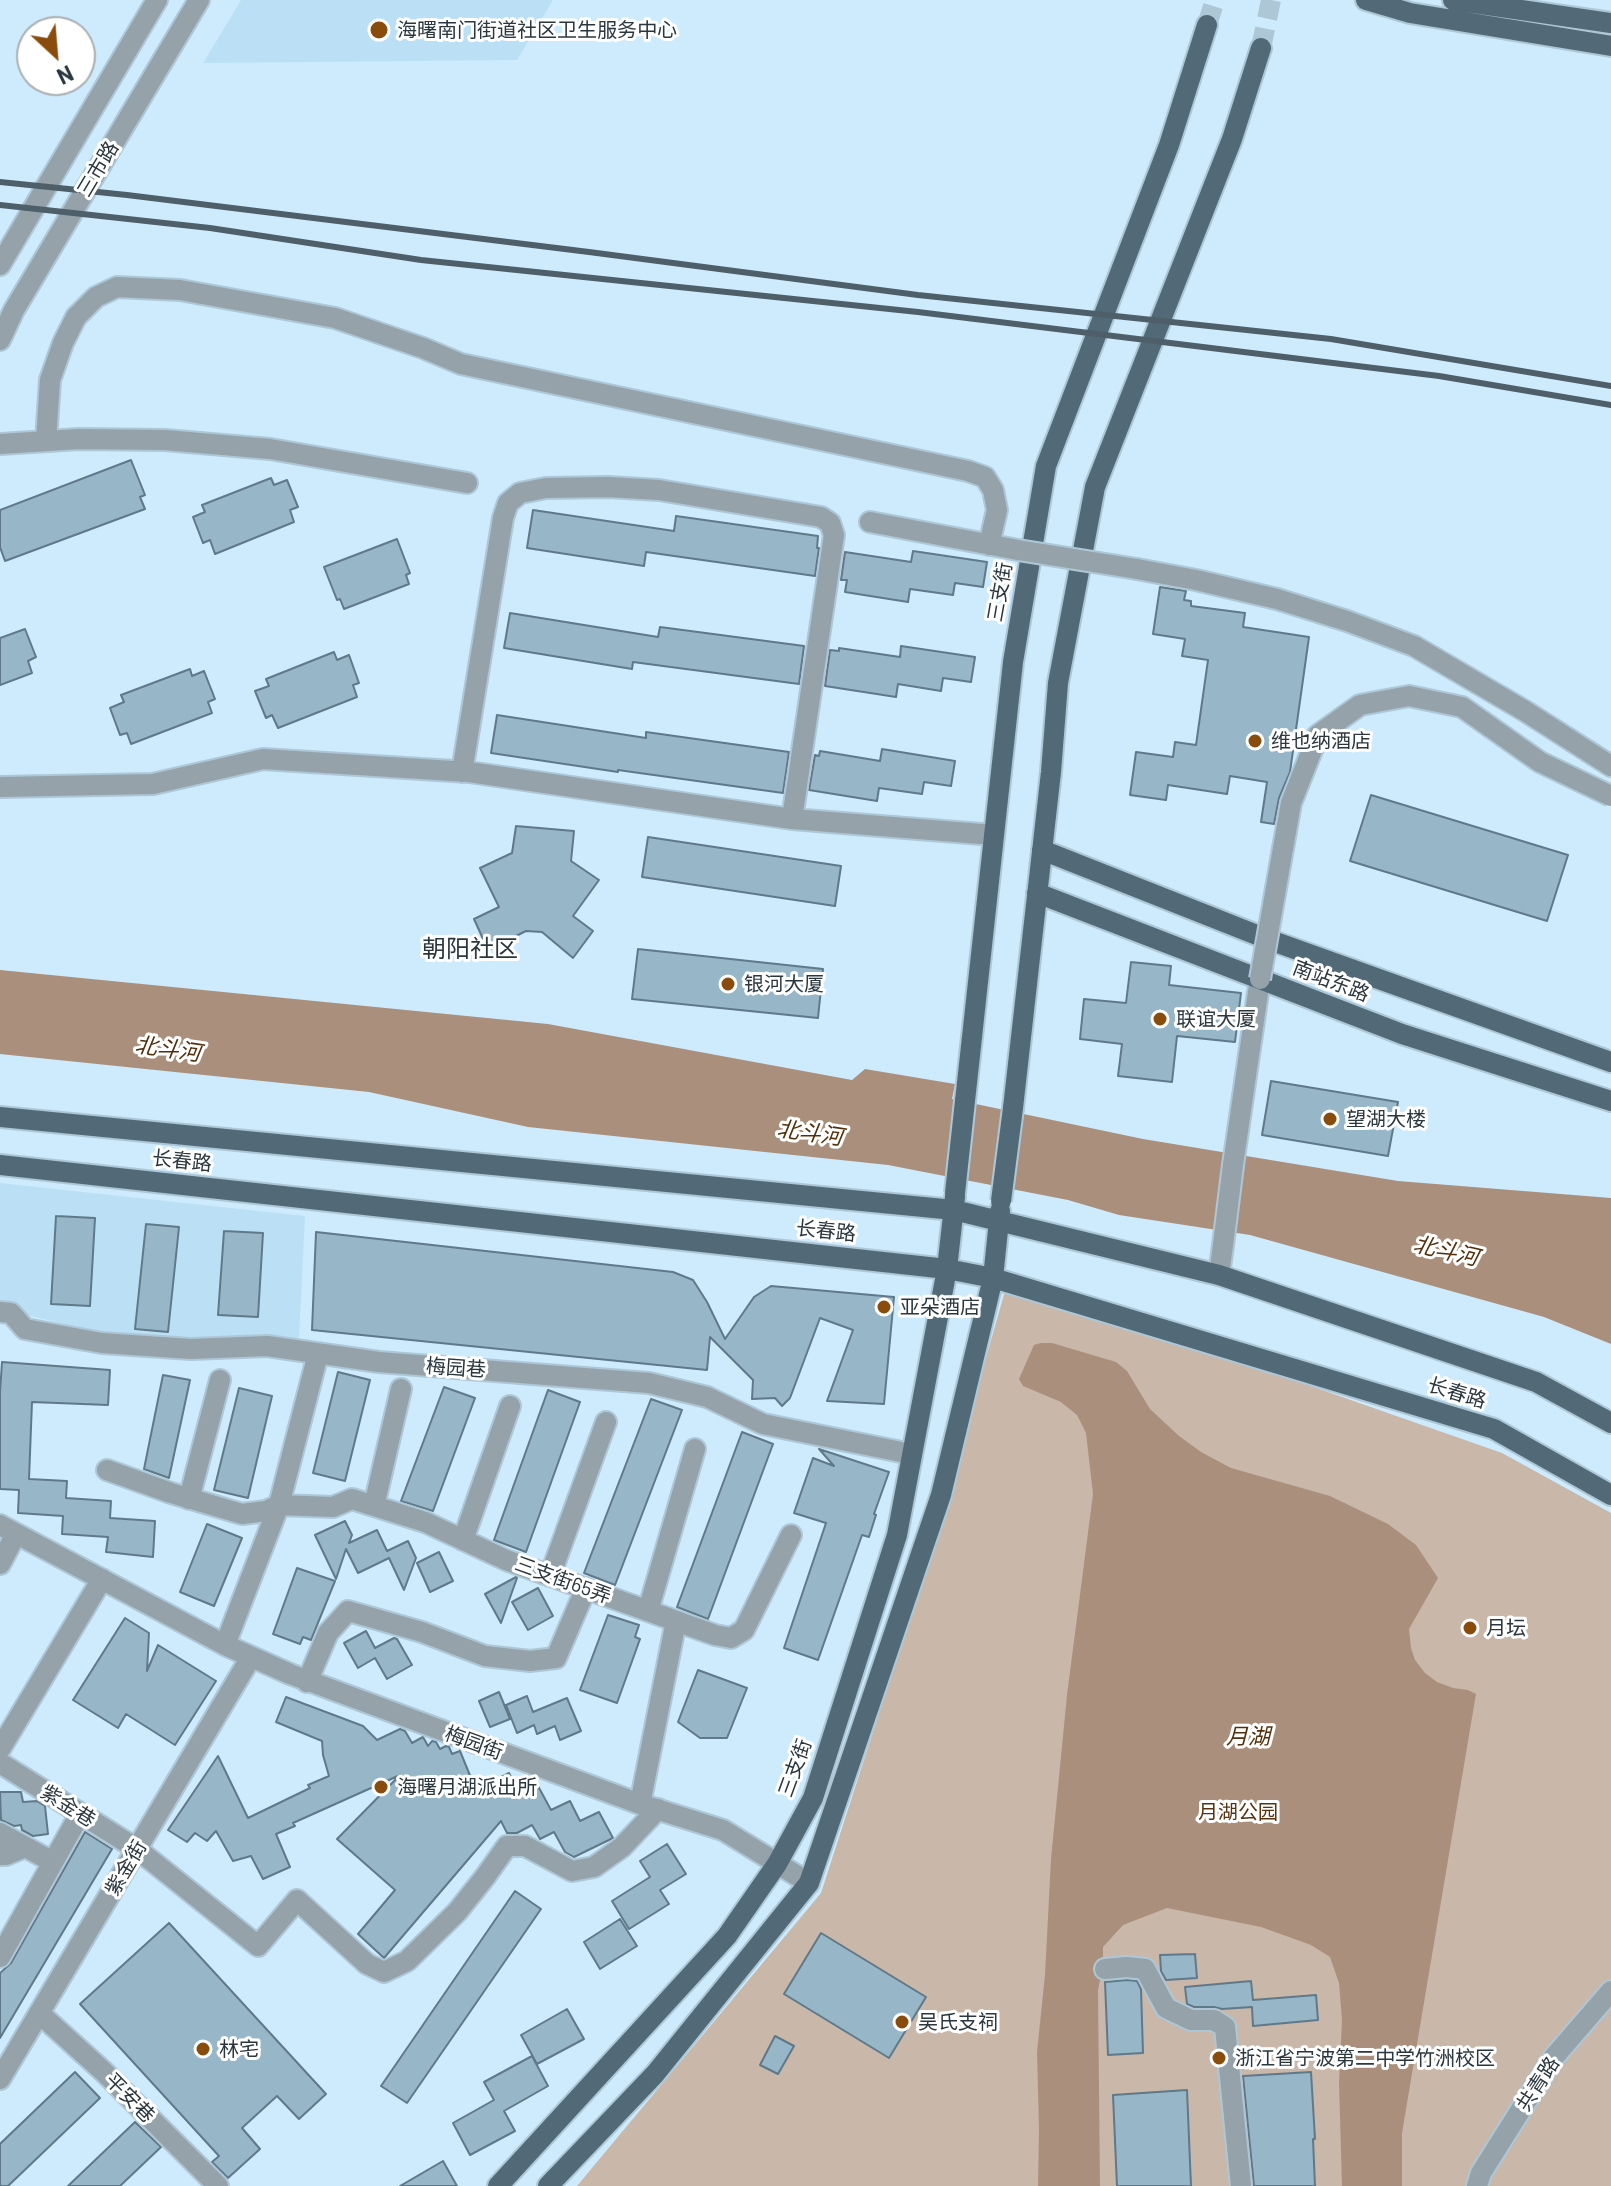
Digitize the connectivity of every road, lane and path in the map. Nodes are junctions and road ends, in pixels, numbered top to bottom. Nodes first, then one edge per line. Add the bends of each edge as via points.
1 (157, 0) edge
2 (199, 0) edge
3 (1366, 0) edge
4 (1453, 0) edge
5 (1611, 23) edge
6 (1207, 25) tunnel mouth
7 (1611, 46) edge
8 (1261, 48) tunnel mouth
9 (0, 265) edge
10 (0, 340) edge
11 (46, 441) junction
12 (0, 444) edge
13 (467, 483) dead end
14 (870, 522) dead end
15 (989, 545) junction
16 (1611, 766) edge
17 (462, 772) junction
18 (0, 787) edge
19 (1611, 796) edge
20 (792, 819) junction
21 (994, 835) junction
22 (1042, 850) junction
23 (1037, 893) junction
24 (1267, 939) junction
25 (1260, 979) junction
26 (1611, 1061) edge
27 (1611, 1101) edge
28 (0, 1117) edge
29 (0, 1165) edge
30 (955, 1202) junction
31 (1000, 1211) junction
32 (947, 1269) junction
33 (1219, 1275) junction
34 (993, 1278) junction
35 (0, 1312) edge
36 (318, 1354) junction
37 (220, 1380) dead end
38 (401, 1389) dead end
39 (510, 1406) dead end
40 (606, 1422) dead end
41 (1611, 1423) edge
42 (695, 1449) dead end
43 (911, 1454) junction
44 (107, 1470) dead end
45 (1611, 1495) edge
46 (189, 1499) junction
47 (279, 1505) junction
48 (374, 1506) junction
49 (8, 1529) edge
50 (791, 1535) dead end
51 (463, 1540) junction
52 (0, 1564) edge
53 (550, 1576) junction
54 (102, 1579) junction
55 (586, 1588) junction
56 (648, 1611) junction
57 (676, 1621) junction
58 (225, 1645) junction
59 (251, 1657) junction
60 (307, 1682) junction
61 (0, 1749) edge
62 (0, 1763) edge
63 (649, 1806) junction
64 (80, 1814) junction
65 (0, 1833) edge
66 (25, 1847) junction
67 (137, 1849) junction
68 (0, 1855) edge
69 (53, 1862) junction
70 (777, 1864) junction
71 (809, 1883) junction
72 (0, 1957) edge
73 (1105, 1969) dead end
74 (1611, 1991) edge
75 (39, 2013) junction
76 (6, 2053) edge
77 (0, 2079) edge
78 (218, 2186) edge
79 (498, 2186) edge
80 (548, 2186) edge
81 (1241, 2186) edge
82 (1477, 2186) edge

1 - 9 street, 三市路
2 - 10 street, 三市路
3 - 7 main road via 1410,13
4 - 5 main road
6 - 21 main road, 三支街 via 1169,145 1046,466 1013,662
8 - 22 main road via 1232,139 1095,487 1058,683
11 - 12 street
11 - 13 street via 165,440 270,449
11 - 15 street via 50,380 76,317 96,297 117,287 180,290 335,318 461,364 968,471 985,477 993,490 997,510
14 - 15 street
15 - 16 street, bridge via 1196,580 1347,621 1414,646
17 - 18 street via 263,759 153,784
17 - 20 street
17 - 20 street via 508,503 520,493 546,488 659,490 821,517 830,523 834,535
19 - 24 street, bridge via 1540,762 1462,707 1409,696 1360,705 1318,735 1302,775 1291,803
20 - 21 street
21 - 30 main road, 三支街, bridge
22 - 23 main road
22 - 24 main road, 南站东路
23 - 25 main road, 南站东路
23 - 31 main road, bridge
24 - 25 street, bridge
24 - 26 main road, 南站东路
25 - 27 main road, 南站东路 via 1402,1034
25 - 33 street, bridge
28 - 30 main road, 长春路
29 - 32 main road, 长春路
30 - 31 main road, 长春路
30 - 32 main road, 三支街
31 - 33 main road, 长春路
31 - 34 main road
32 - 34 main road, 长春路
32 - 43 main road, 三支街
33 - 41 main road, 长春路 via 1536,1382
34 - 45 main road, 长春路 via 1494,1429
34 - 71 main road via 941,1495
35 - 36 street, 梅园巷 via 11,1313 25,1329 102,1343 191,1349 267,1346
36 - 43 street, 梅园巷 via 649,1383 707,1397 763,1424
36 - 47 street
37 - 46 street
38 - 48 street
39 - 51 street
40 - 53 street
42 - 56 street
43 - 70 main road, 三支街 via 897,1535 813,1798
44 - 46 street, 三支街65弄
46 - 47 street, 三支街65弄 via 242,1514
47 - 48 street, 三支街65弄 via 333,1507 352,1499
47 - 58 street
48 - 51 street, 三支街65弄
49 - 52 street
49 - 54 street
50 - 57 street, 三支街65弄 via 744,1630 731,1638
51 - 53 street, 三支街65弄
53 - 55 street, 三支街65弄
54 - 58 street
54 - 61 street
55 - 56 street, 三支街65弄
55 - 60 street via 556,1658 485,1656 348,1611 328,1633
56 - 57 street, 三支街65弄
57 - 63 street
58 - 59 street, 梅园街
59 - 60 street, 梅园街
59 - 67 street, 紫金街
60 - 63 street, 梅园街
62 - 64 street, 紫金巷
63 - 67 street, 紫金巷 via 622,1847 594,1867 572,1871 525,1846 507,1846 457,1912 407,1961 384,1972 367,1964 297,1900 258,1946
63 - 70 street, 梅园街 via 723,1830
64 - 67 street, 紫金巷
64 - 69 street
65 - 66 street
66 - 68 street
66 - 69 street
67 - 75 street, 紫金街
69 - 72 street
70 - 71 street, 梅园街
70 - 79 main road, 三支街 via 727,1936
71 - 80 main road via 655,2074
73 - 81 street via 1145,1969 1166,2008 1225,2027
74 - 82 street, 共青路 via 1554,2057
75 - 76 street, 紫金街
75 - 78 street, 平安巷
76 - 77 street, 紫金街

